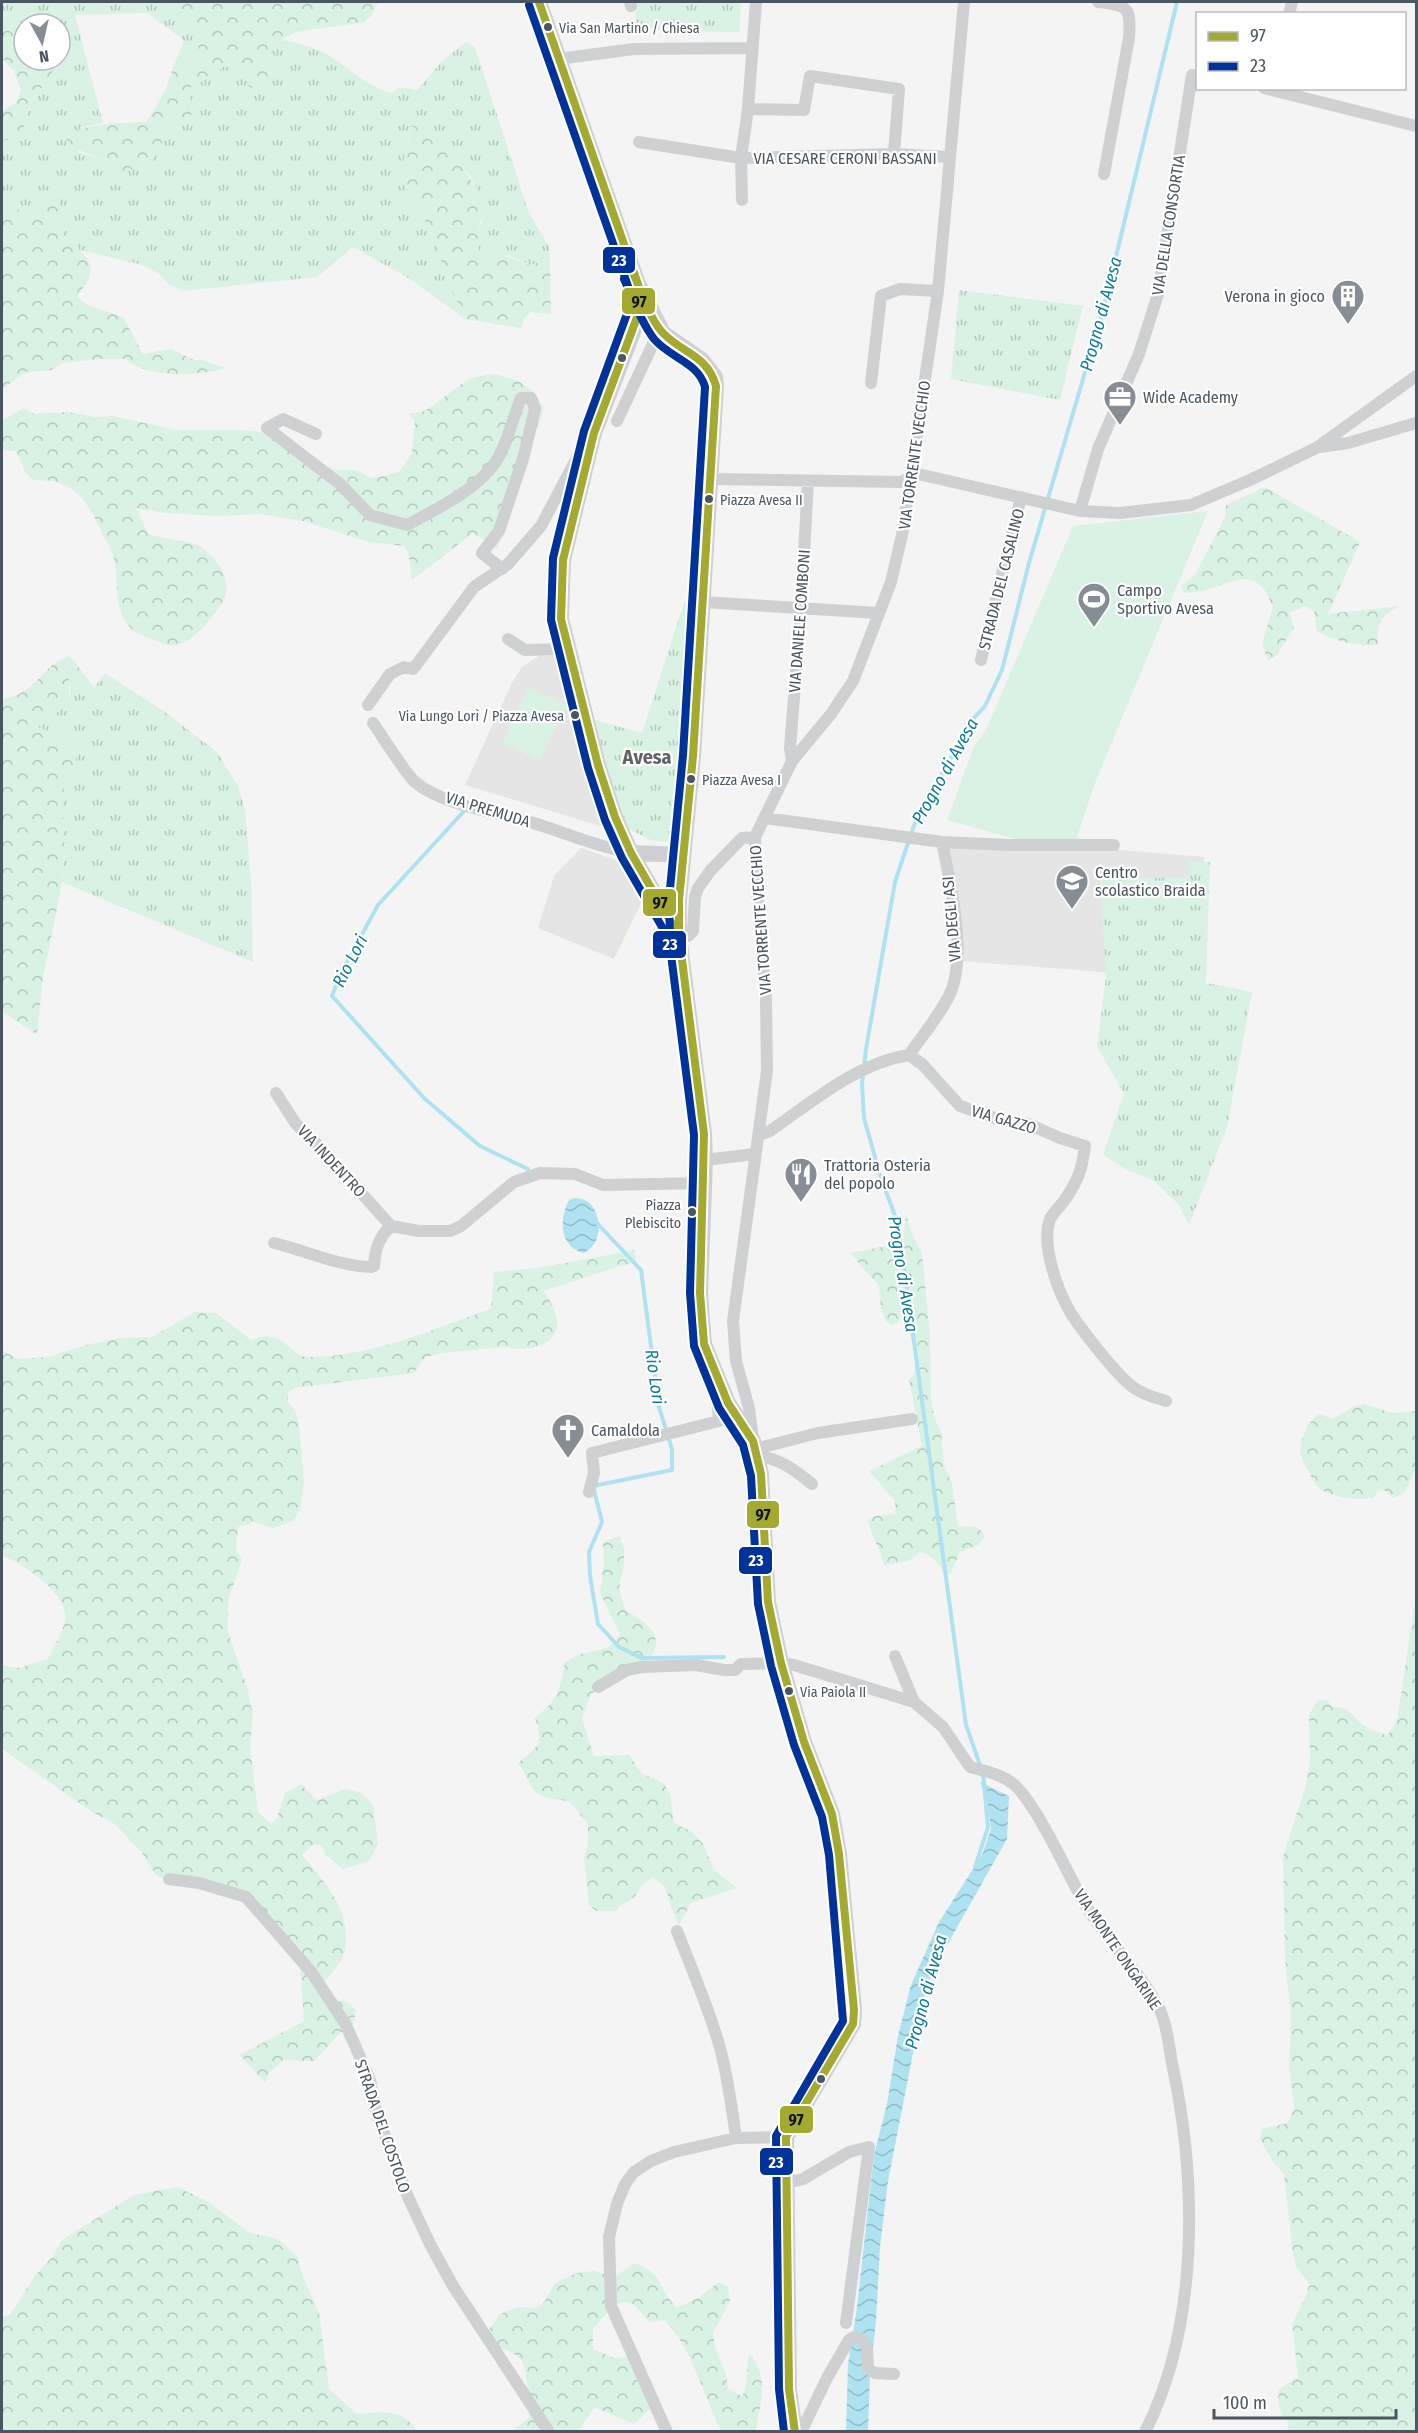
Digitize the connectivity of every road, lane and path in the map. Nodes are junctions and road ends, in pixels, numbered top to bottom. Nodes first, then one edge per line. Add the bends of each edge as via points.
1 (539, 2) edge
2 (756, 2) edge
3 (964, 2) edge
4 (1098, 2) edge
5 (751, 48) junction
6 (558, 59) junction
7 (1196, 76) edge
8 (1271, 90) edge
9 (748, 109) junction
10 (1416, 126) edge
11 (639, 142) dead end
12 (894, 154) junction
13 (949, 157) junction
14 (741, 158) junction
15 (1104, 174) dead end
16 (742, 200) dead end
17 (638, 289) junction
18 (938, 291) junction
19 (633, 332) junction
20 (661, 332) junction
21 (1416, 376) edge
22 (871, 383) dead end
23 (617, 421) dead end
24 (1416, 423) edge
25 (316, 434) dead end
26 (1316, 448) junction
27 (914, 476) junction
28 (710, 478) junction
29 (808, 481) junction
30 (1021, 497) junction
31 (1080, 511) junction
32 (501, 569) junction
33 (703, 602) junction
34 (801, 608) junction
35 (878, 613) junction
36 (508, 639) dead end
37 (568, 649) junction
38 (981, 660) dead end
39 (368, 705) dead end
40 (373, 723) dead end
41 (792, 761) junction
42 (765, 818) junction
43 (755, 837) junction
44 (942, 842) junction
45 (1114, 845) dead end
46 (632, 854) junction
47 (683, 855) junction
48 (679, 936) junction
49 (909, 1055) junction
50 (276, 1093) dead end
51 (759, 1135) junction
52 (755, 1154) junction
53 (705, 1160) junction
54 (704, 1184) junction
55 (391, 1226) junction
56 (274, 1243) dead end
57 (722, 1387) junction
58 (1166, 1401) dead end
59 (912, 1419) dead end
60 (755, 1449) junction
61 (812, 1484) dead end
62 (589, 1492) dead end
63 (895, 1656) dead end
64 (781, 1663) junction
65 (598, 1687) dead end
66 (914, 1702) junction
67 (169, 1879) dead end
68 (677, 1931) dead end
69 (786, 2137) junction
70 (736, 2138) junction
71 (786, 2183) junction
72 (846, 2323) dead end
73 (894, 2374) dead end
74 (549, 2432) edge
75 (667, 2432) edge
76 (795, 2432) edge
77 (801, 2432) edge
78 (1145, 2432) edge

1 - 6 street
2 - 5 street
3 - 13 street, VIA TORRENTE VECCHIO
4 - 15 street via 1118,4 1130,18
5 - 6 street via 634,49
5 - 9 street
6 - 17 street
7 - 31 street, VIA DELLA CONSORTIA via 1192,75 1158,294 1139,354 1098,449
8 - 10 street
9 - 12 street via 804,110 810,76 899,89
9 - 14 street
11 - 14 street, VIA CESARE CERONI BASSANI
12 - 13 street, VIA CESARE CERONI BASSANI
12 - 14 street, VIA CESARE CERONI BASSANI
13 - 18 street, VIA TORRENTE VECCHIO
14 - 16 street
17 - 19 street via 639,312
17 - 20 street
17 - 32 street via 580,452 541,526
18 - 22 street via 900,289 881,296
18 - 27 street, VIA TORRENTE VECCHIO
19 - 20 street via 651,327
19 - 37 street via 594,433 563,560 561,619
20 - 23 street
20 - 28 street via 702,360 715,377
21 - 26 street, STRADA DEL CASALINO
24 - 26 street, STRADA DEL CASALINO
25 - 32 street via 283,419 267,428 340,484 370,515 407,525 440,508 494,464 521,398 531,398 536,409 523,459 499,531 482,553
26 - 31 street, STRADA DEL CASALINO via 1191,505 1120,513
27 - 29 street, STRADA DEL CASALINO via 901,482
27 - 30 street, STRADA DEL CASALINO
27 - 35 street, VIA TORRENTE VECCHIO via 891,582
28 - 29 street, STRADA DEL CASALINO
28 - 33 street
29 - 34 street, VIA DANIELE COMBONI
30 - 31 street, STRADA DEL CASALINO
30 - 38 street, STRADA DEL CASALINO
32 - 39 street via 474,587 413,669 404,667 390,674
33 - 34 street
33 - 47 street
34 - 35 street
34 - 41 street, VIA DANIELE COMBONI via 789,748
35 - 41 street, VIA TORRENTE VECCHIO via 853,681
36 - 37 street via 525,650
37 - 46 street via 598,765
40 - 46 street, VIA PREMUDA via 415,781 436,794
41 - 42 street, VIA TORRENTE VECCHIO
42 - 43 street, VIA TORRENTE VECCHIO
42 - 44 street
43 - 48 street via 742,838 711,870 696,893 693,931 688,936
43 - 51 street, VIA TORRENTE VECCHIO via 767,1071
44 - 45 street
44 - 49 street, VIA DEGLI ASI via 957,960 951,990
46 - 47 street
46 - 48 street
47 - 48 street
48 - 53 street
49 - 51 street via 894,1057 855,1075
49 - 58 street, VIA GAZZO via 960,1106 1000,1120 1028,1124 1084,1146 1082,1170 1074,1187 1050,1218 1049,1256 1068,1308 1083,1329 1129,1384
50 - 55 street, VIA INDENTRO via 296,1124
51 - 52 street, VIA TORRENTE VECCHIO
52 - 53 street
52 - 60 street, VIA TORRENTE VECCHIO via 733,1320 736,1360
53 - 54 street
54 - 55 street via 603,1185 575,1174 540,1173 514,1182 450,1231
54 - 57 street via 700,1293 704,1344
55 - 56 street via 378,1242 371,1267 335,1262
57 - 60 street
57 - 62 street via 719,1421 592,1453 594,1473
59 - 60 street via 818,1433
60 - 61 street via 792,1467
60 - 64 street via 761,1474 768,1602
63 - 66 street
64 - 65 street, VIA MONTE ONGARINE via 741,1664 735,1670 696,1665 642,1667 627,1670
64 - 66 street, VIA MONTE ONGARINE
64 - 69 street via 804,1742 832,1815 854,2010 853,2024 844,2042
66 - 78 street, VIA MONTE ONGARINE via 943,1727 970,1767 1013,1783 1033,1809 1085,1904 1161,2012 1178,2094 1187,2177 1188,2266 1180,2334 1159,2405
67 - 74 street, STRADA DEL COSTOLO via 246,1897 312,1973 346,2025 370,2080 376,2112 430,2244 453,2286
68 - 70 street via 720,2048
69 - 70 street
69 - 71 street
70 - 75 street via 674,2152 634,2172 625,2184 612,2220 611,2307
71 - 72 street via 803,2179 849,2152 869,2147
71 - 76 street via 789,2389
73 - 77 street via 868,2369 867,2347 862,2339 849,2340

